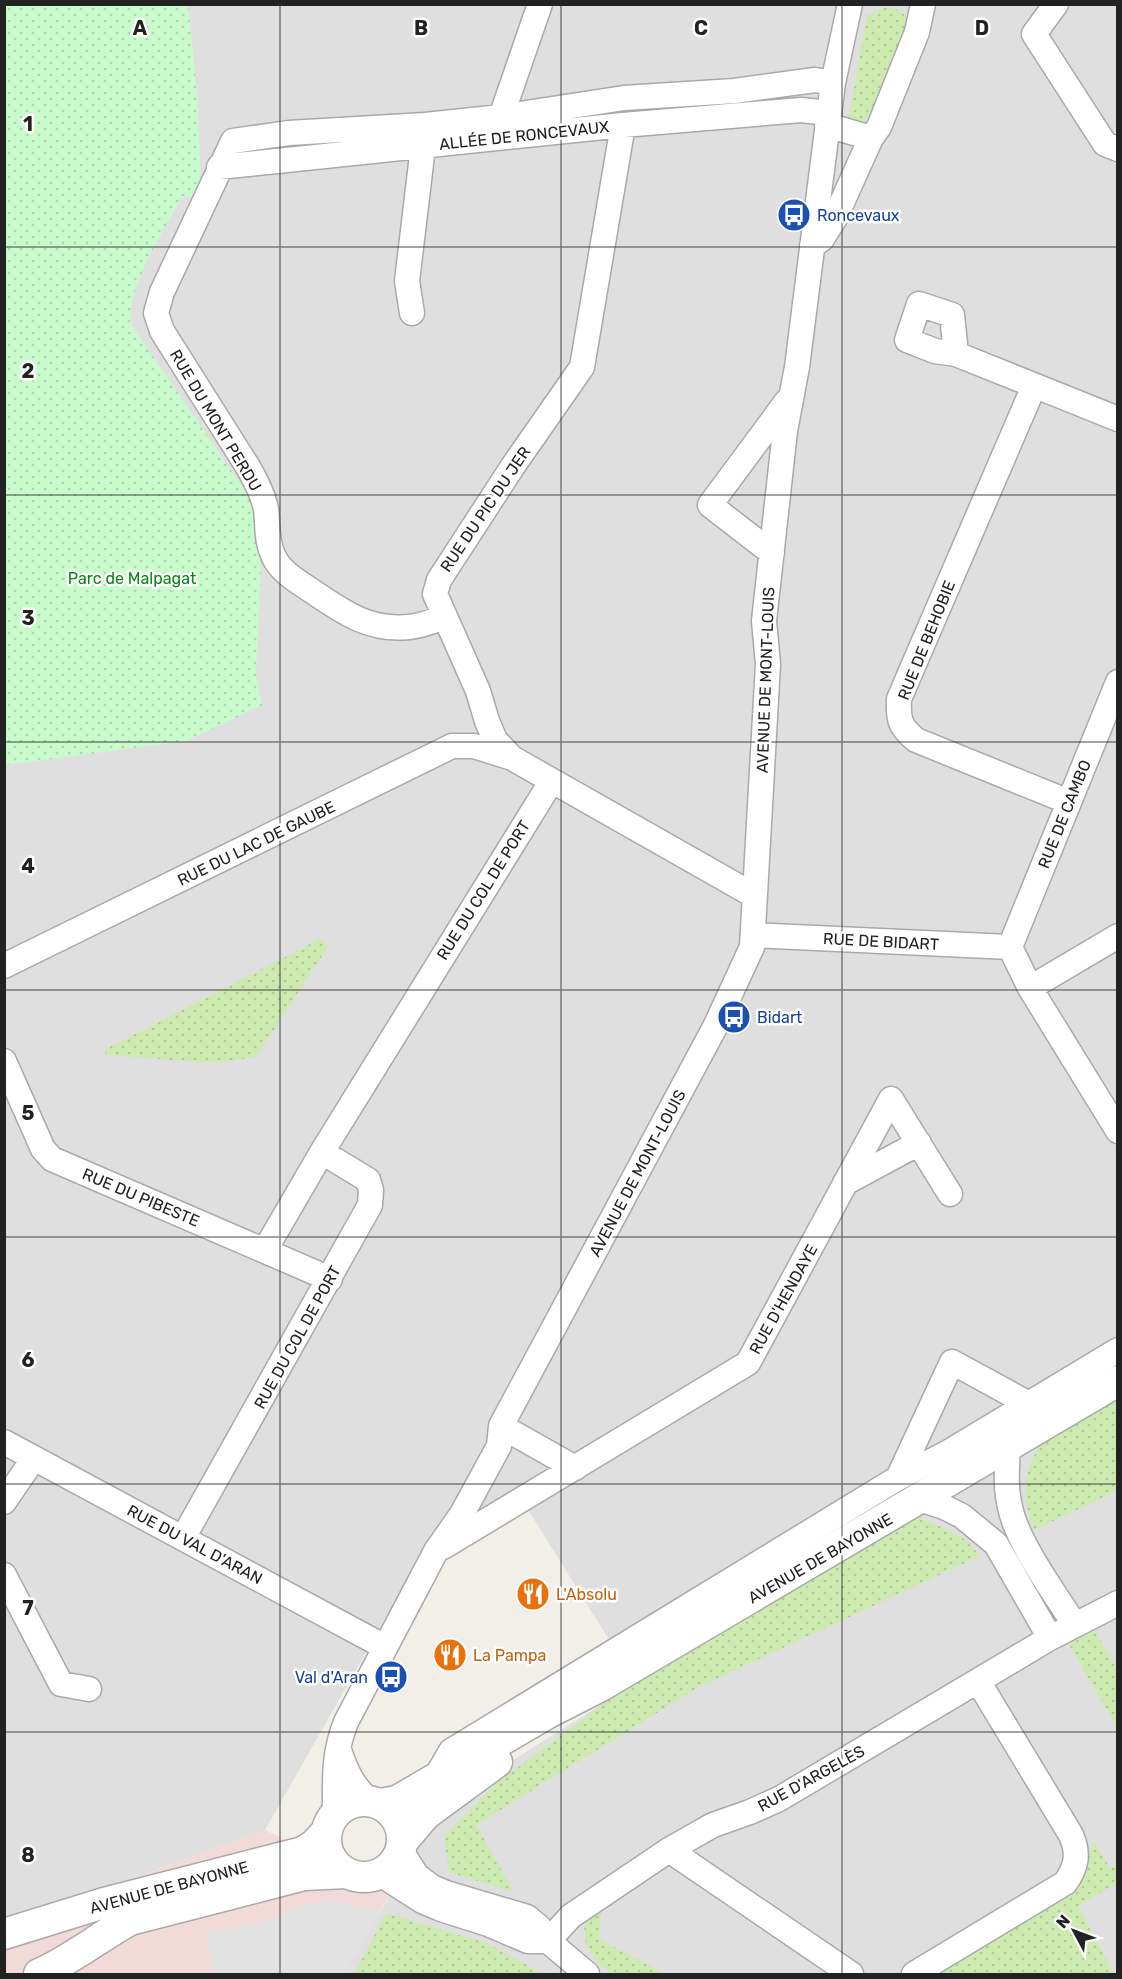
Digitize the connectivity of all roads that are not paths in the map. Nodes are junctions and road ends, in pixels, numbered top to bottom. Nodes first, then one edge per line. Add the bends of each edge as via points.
1 (540, 4) edge
2 (850, 4) edge
3 (924, 4) edge
4 (1056, 4) edge
5 (833, 83) junction
6 (501, 117) junction
7 (828, 119) junction
8 (623, 125) junction
9 (875, 133) junction
10 (425, 135) junction
11 (232, 141) joint
12 (1118, 149) edge
13 (219, 166) junction
14 (812, 246) junction
15 (412, 313) dead end
16 (956, 354) dead end
17 (1034, 386) junction
18 (792, 394) junction
19 (1118, 419) edge
20 (772, 553) junction
21 (445, 618) junction
22 (1118, 682) edge
23 (512, 758) junction
24 (551, 782) junction
25 (1069, 802) junction
26 (754, 896) junction
27 (753, 935) junction
28 (1118, 936) edge
29 (1010, 946) junction
30 (4, 966) edge
31 (1030, 988) junction
32 (4, 1061) edge
33 (1118, 1131) edge
34 (919, 1143) junction
35 (322, 1152) junction
36 (845, 1184) junction
37 (950, 1194) dead end
38 (265, 1250) junction
39 (330, 1279) junction
40 (1118, 1350) edge
41 (1118, 1381) edge
42 (1034, 1415) junction
43 (501, 1426) junction
44 (4, 1442) edge
45 (1008, 1446) junction
46 (34, 1458) junction
47 (575, 1468) junction
48 (898, 1478) junction
49 (920, 1499) junction
50 (4, 1503) edge
51 (183, 1538) junction
52 (436, 1551) junction
53 (4, 1575) edge
54 (1118, 1603) edge
55 (1074, 1624) junction
56 (1050, 1638) junction
57 (385, 1647) junction
58 (978, 1681) junction
59 (89, 1689) dead end
60 (549, 1709) junction
61 (338, 1748) junction
62 (375, 1803) junction
63 (331, 1823) junction
64 (402, 1846) junction
65 (669, 1850) junction
66 (347, 1873) junction
67 (380, 1874) junction
68 (4, 1934) edge
69 (548, 1941) junction
70 (39, 1974) edge
71 (587, 1974) edge
72 (851, 1974) edge
73 (914, 1974) edge

1 - 6 street
2 - 5 street, AVENUE DE MONT-LOUIS
3 - 9 street via 917,32
4 - 12 street via 1034,34 1105,144
5 - 6 street, ALLÉE DE RONCEVAUX via 815,80 734,91 624,98
5 - 7 street, AVENUE DE MONT-LOUIS
6 - 10 street, ALLÉE DE RONCEVAUX
7 - 8 street, ALLÉE DE RONCEVAUX via 801,110
7 - 9 street, ALLÉE DE RONCEVAUX
7 - 14 street, AVENUE DE MONT-LOUIS
8 - 10 street, ALLÉE DE RONCEVAUX
8 - 21 street, RUE DU PIC DU JER via 582,368 439,580 435,594
9 - 14 street via 835,218 822,240
10 - 11 street, ALLÉE DE RONCEVAUX via 289,133
10 - 13 street, ALLÉE DE RONCEVAUX
10 - 15 street via 407,281
11 - 13 street, RUE DU MONT PERDU
13 - 21 street, RUE DU MONT PERDU via 156,313 162,331 260,490 273,556 287,574 346,615 369,624 411,627
14 - 18 street, AVENUE DE MONT-LOUIS
16 - 17 street
17 - 19 street
17 - 25 street, RUE DE BEHOBIE via 899,699 898,715 904,730 916,740
18 - 20 street, AVENUE DE MONT-LOUIS
18 - 20 street, AVENUE DE MONT-LOUIS via 710,505
20 - 26 street, AVENUE DE MONT-LOUIS via 764,621 768,664
21 - 23 street, RUE DU PIC DU JER via 495,740
22 - 25 street, RUE DE CAMBO
23 - 24 street, RUE DU PIC DU JER
23 - 30 street, RUE DU LAC DE GAUBE via 474,746 452,747
24 - 26 street, RUE DU PIC DU JER
24 - 35 street, RUE DU COL DE PORT
25 - 29 street, RUE DE CAMBO
26 - 27 street, AVENUE DE MONT-LOUIS
27 - 29 street, RUE DE BIDART
27 - 43 street, AVENUE DE MONT-LOUIS via 752,947 715,1027
28 - 31 street
29 - 31 street
31 - 33 street
32 - 38 street, RUE DU PIBESTE via 43,1149 52,1159
34 - 36 street
34 - 36 street, RUE D'HENDAYE via 891,1099
34 - 37 street, RUE D'HENDAYE
35 - 38 street, RUE DU COL DE PORT
35 - 39 street, RUE DU COL DE PORT via 368,1180 371,1190 370,1204
36 - 47 street, RUE D'HENDAYE via 748,1363
38 - 39 street, RUE DU PIBESTE
39 - 51 street, RUE DU COL DE PORT
40 - 42 street, AVENUE DE BAYONNE
41 - 42 street, AVENUE DE BAYONNE
42 - 45 street, AVENUE DE BAYONNE
42 - 48 street, AVENUE DE BAYONNE
42 - 48 street via 952,1362
43 - 47 street
43 - 52 street, AVENUE DE MONT-LOUIS via 499,1446 462,1514
44 - 46 street, RUE DU VAL D'ARAN
45 - 49 street, AVENUE DE BAYONNE
45 - 55 street via 1007,1489 1019,1534
46 - 50 street
46 - 51 street, RUE DU VAL D'ARAN
47 - 52 street, RUE D'HENDAYE
48 - 60 street, AVENUE DE BAYONNE
49 - 56 street via 962,1516 996,1544
49 - 60 street, AVENUE DE BAYONNE via 599,1687
51 - 57 street, RUE DU VAL D'ARAN
52 - 57 street, AVENUE DE MONT-LOUIS
53 - 59 street via 61,1684
54 - 55 street, RUE D'ARGELÈS
55 - 56 street, RUE D'ARGELÈS
56 - 58 street, RUE D'ARGELÈS
57 - 61 street, AVENUE DE MONT-LOUIS via 346,1722
58 - 65 street, RUE D'ARGELÈS via 778,1799 713,1825
58 - 73 street via 1071,1835 1077,1858 1065,1883
60 - 62 street, AVENUE DE BAYONNE via 397,1801
60 - 64 street, AVENUE DE BAYONNE via 431,1810
61 - 62 street via 358,1791
61 - 63 street, AVENUE DE MONT-LOUIS
62 - 63 street via 351,1804
62 - 64 street via 394,1815
63 - 66 street via 326,1840 332,1860
63 - 68 street, AVENUE DE BAYONNE via 314,1845 303,1852 104,1903
64 - 67 street via 389,1869
64 - 69 street via 417,1876 432,1887 527,1917
65 - 69 street, RUE D'ARGELÈS via 571,1916
65 - 72 street
66 - 67 street via 362,1877
66 - 70 street, AVENUE DE BAYONNE via 304,1875 130,1920
67 - 69 street via 441,1909 528,1941
69 - 71 street

